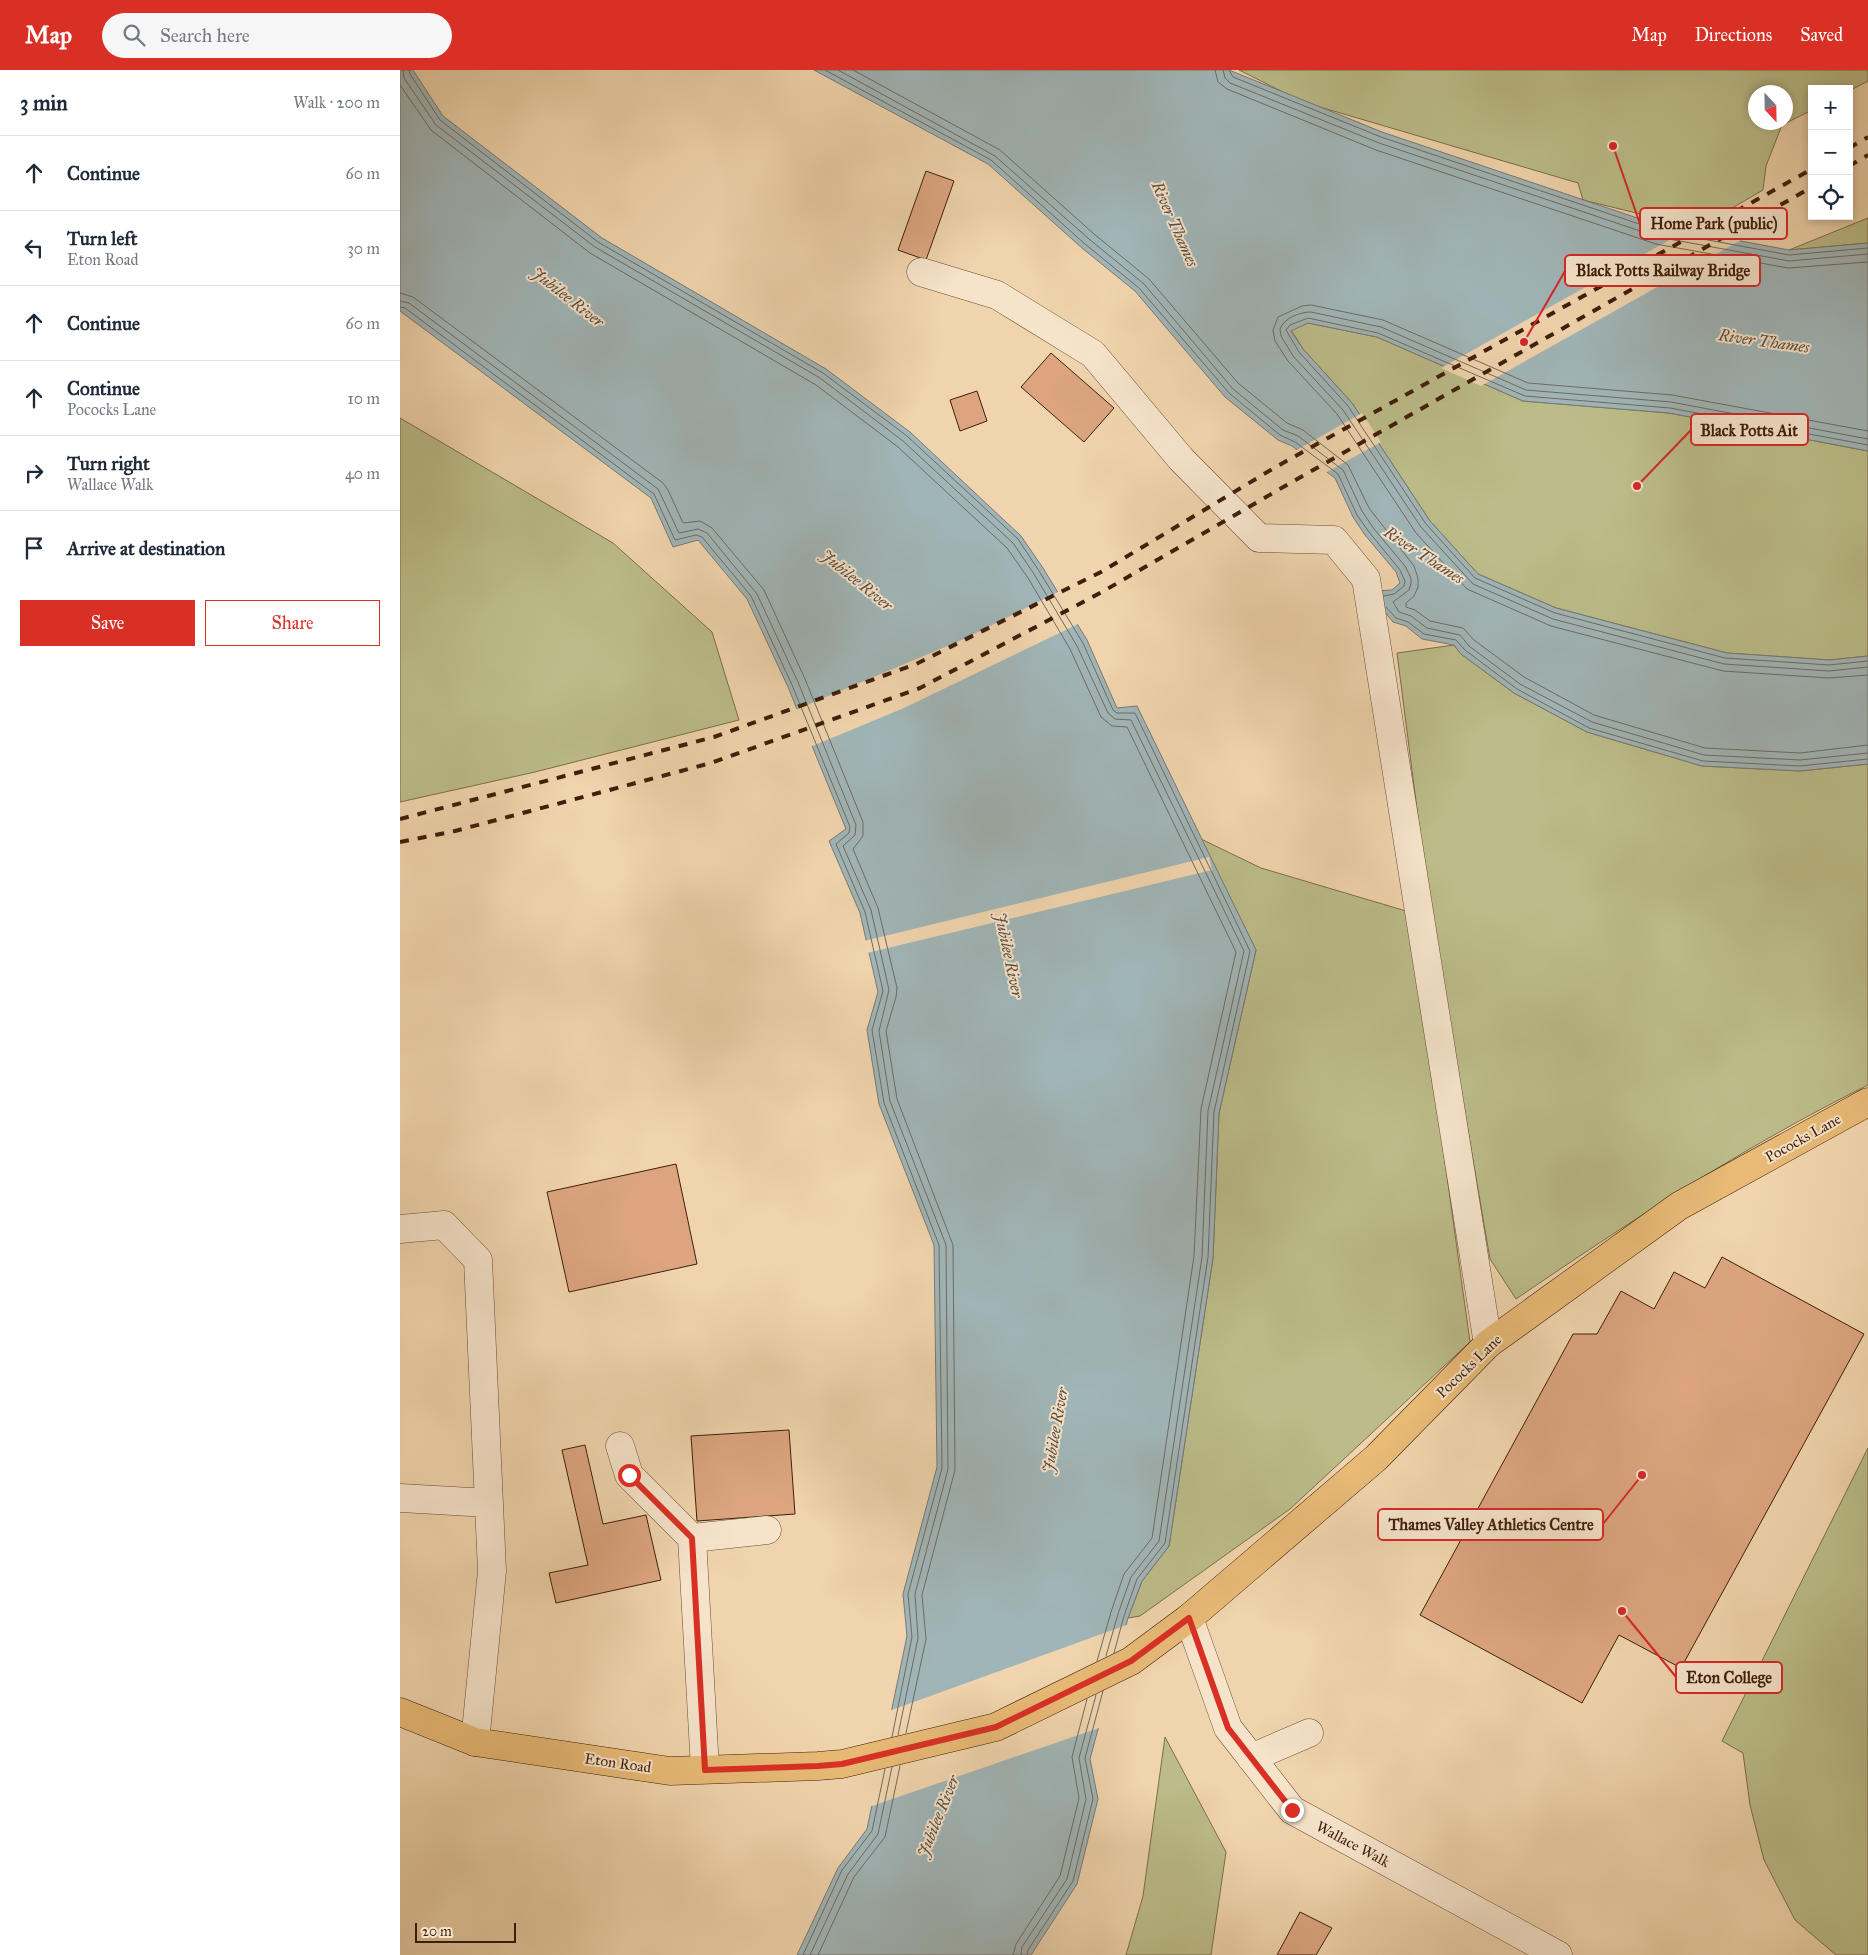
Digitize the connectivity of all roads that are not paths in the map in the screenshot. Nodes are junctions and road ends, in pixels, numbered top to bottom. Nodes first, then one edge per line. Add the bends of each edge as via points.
1 (921, 272) dead end
2 (1868, 1102) edge
3 (400, 1229) edge
4 (1488, 1344) junction
5 (620, 1446) dead end
6 (400, 1498) edge
7 (489, 1504) junction
8 (767, 1530) dead end
9 (692, 1538) junction
10 (1189, 1618) junction
11 (400, 1712) edge
12 (1309, 1733) dead end
13 (475, 1742) junction
14 (1251, 1758) junction
15 (842, 1764) joint
16 (705, 1770) junction
17 (1557, 1955) edge

1 - 4 street via 997,295 1093,354 1181,459 1258,538 1334,540 1366,579
2 - 4 main road, Pococks Lane via 1679,1206
3 - 7 street via 444,1225 478,1260
4 - 10 main road, Pococks Lane via 1376,1458
5 - 9 street via 629,1475
6 - 7 street
7 - 13 street via 492,1571
8 - 9 street
9 - 16 street
10 - 14 street, Wallace Walk via 1228,1728
10 - 15 main road, Pococks Lane via 1131,1661 996,1727
11 - 13 main road, Eton Road
12 - 14 street
13 - 16 main road, Eton Road via 670,1771
14 - 17 street, Wallace Walk via 1292,1810
15 - 16 main road, Eton Road

